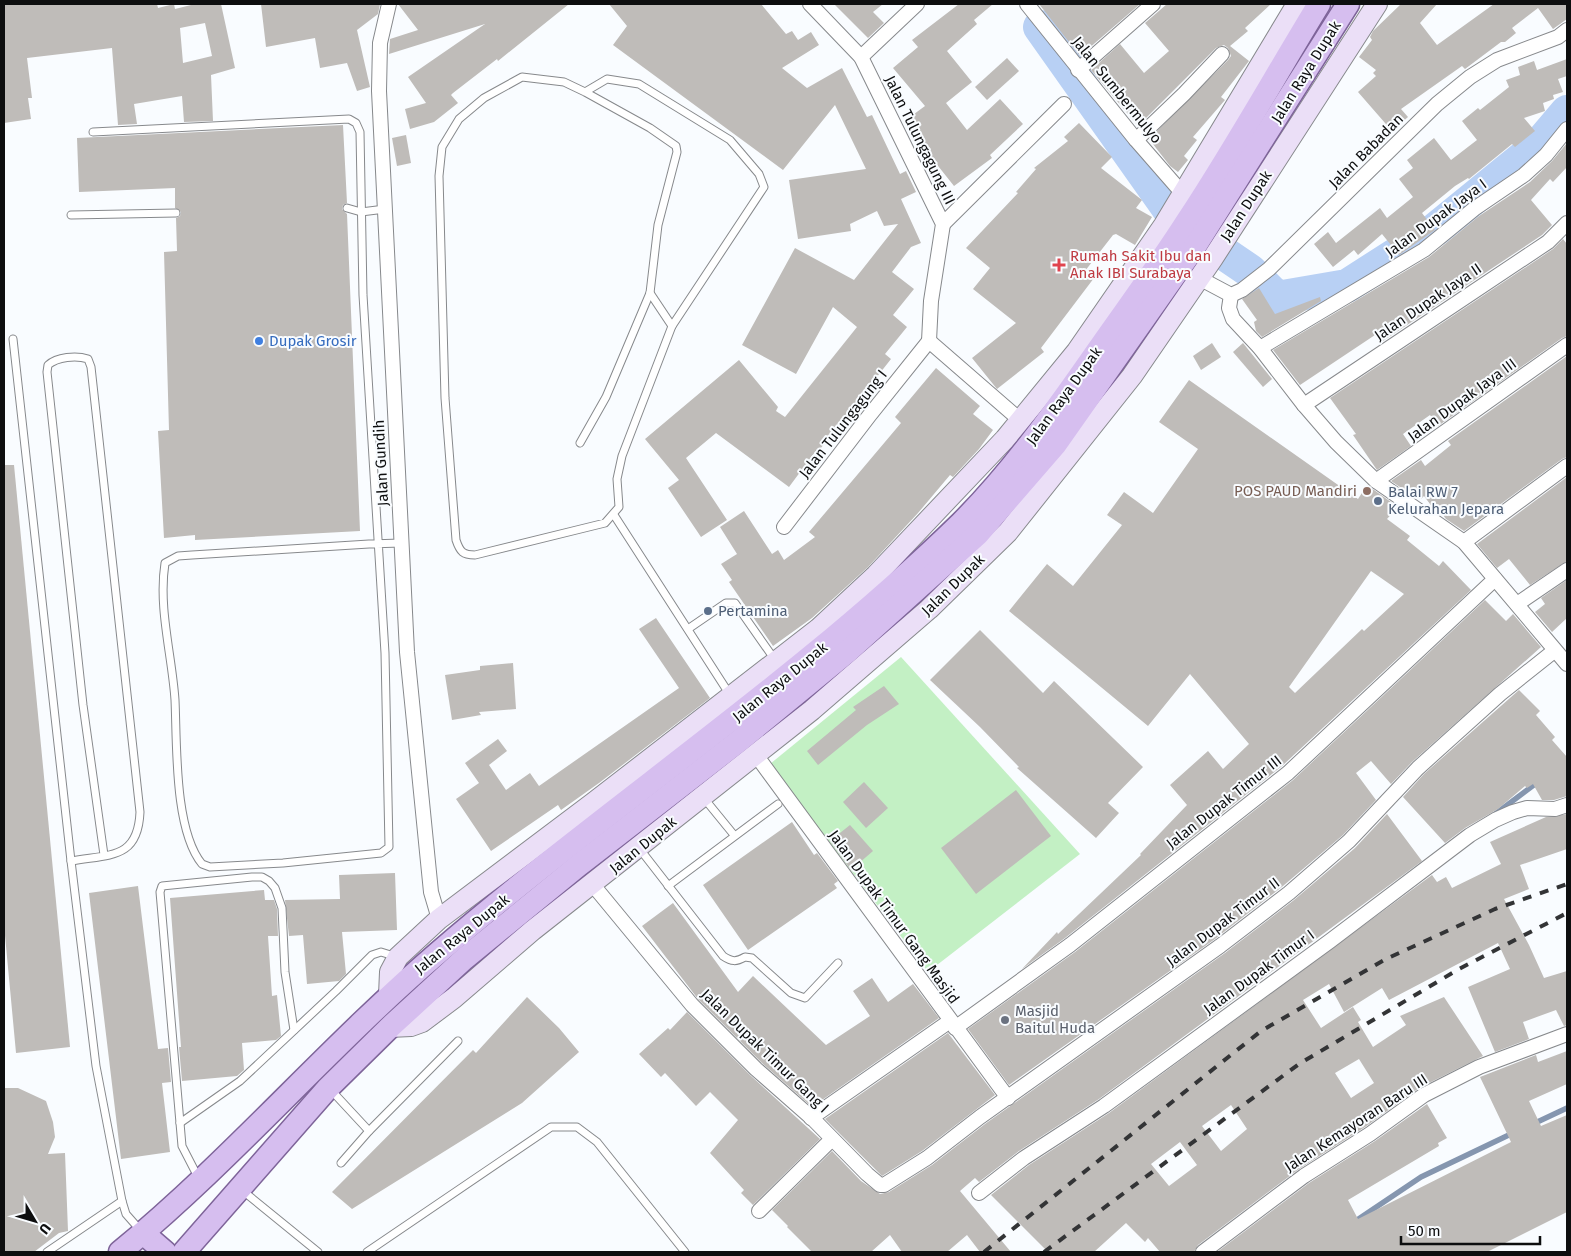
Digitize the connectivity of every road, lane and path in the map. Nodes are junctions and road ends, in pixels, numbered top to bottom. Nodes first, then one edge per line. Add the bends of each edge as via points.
1 (389, 4) edge
2 (810, 4) edge
3 (918, 4) edge
4 (1028, 4) edge
5 (1153, 4) edge
6 (1297, 4) edge
7 (1319, 4) edge
8 (1348, 4) edge
9 (1377, 4) edge
10 (1567, 30) edge
11 (1222, 54) dead end
12 (861, 57) junction
13 (1078, 70) junction
14 (585, 92) junction
15 (1064, 104) dead end
16 (1567, 129) edge
17 (93, 132) dead end
18 (1136, 140) junction
19 (347, 208) dead end
20 (385, 210) junction
21 (361, 212) junction
22 (176, 213) dead end
23 (71, 215) dead end
24 (1567, 223) edge
25 (943, 224) junction
26 (1193, 227) junction
27 (1199, 278) junction
28 (1237, 292) junction
29 (650, 293) junction
30 (672, 326) junction
31 (13, 339) dead end
32 (929, 341) junction
33 (1567, 345) edge
34 (1260, 348) junction
35 (1304, 405) junction
36 (1081, 408) junction
37 (1020, 420) junction
38 (580, 443) dead end
39 (1567, 466) edge
40 (1376, 482) junction
41 (614, 515) junction
42 (784, 527) dead end
43 (1464, 542) junction
44 (401, 543) junction
45 (378, 544) junction
46 (1567, 570) edge
47 (1495, 579) junction
48 (866, 597) junction
49 (1517, 604) junction
50 (688, 629) junction
51 (1554, 651) junction
52 (776, 663) junction
53 (1567, 664) edge
54 (730, 696) junction
55 (756, 755) junction
56 (640, 779) junction
57 (703, 797) junction
58 (778, 804) dead end
59 (1567, 805) edge
60 (734, 835) junction
61 (638, 847) junction
62 (104, 855) junction
63 (71, 861) junction
64 (592, 885) junction
65 (668, 886) junction
66 (439, 919) junction
67 (398, 957) junction
68 (838, 963) dead end
69 (389, 995) junction
70 (953, 1025) junction
71 (390, 1027) junction
72 (294, 1030) junction
73 (1567, 1034) edge
74 (458, 1041) dead end
75 (328, 1088) junction
76 (1008, 1098) junction
77 (811, 1118) junction
78 (180, 1123) junction
79 (369, 1131) junction
80 (832, 1139) junction
81 (342, 1163) dead end
82 (200, 1180) junction
83 (884, 1185) joint
84 (241, 1190) junction
85 (979, 1193) dead end
86 (122, 1201) junction
87 (759, 1211) dead end
88 (143, 1233) junction
89 (47, 1252) edge
90 (120, 1252) edge
91 (165, 1252) edge
92 (184, 1252) edge
93 (318, 1252) edge
94 (367, 1252) edge
95 (685, 1252) edge
96 (1203, 1252) edge

1 - 20 street, Jalan Gundih via 380,43 379,72
2 - 12 street, Jalan Tulungagung III
3 - 12 street
4 - 13 street, Jalan Sumbermulyo
5 - 13 street
6 - 26 main road, Jalan Dupak
7 - 26 main road, Jalan Raya Dupak
8 - 26 main road, Jalan Raya Dupak
9 - 26 main road, Jalan Dupak
10 - 28 street, Jalan Babadan via 1496,60 1457,88 1269,268
11 - 18 street
12 - 25 street, Jalan Tulungagung III
13 - 18 street, Jalan Sumbermulyo
14 - 29 lane via 650,128 677,149 658,225
14 - 30 lane via 607,79 639,84 730,140 759,174 764,187
14 - 41 lane via 564,82 522,77 484,98 459,119 442,147 439,176 446,408 456,540 459,550 465,555 606,523
15 - 25 street
16 - 34 street, Jalan Dupak Jaya I via 1524,175 1474,209 1424,250
17 - 21 lane via 349,119 356,123 360,132
18 - 26 street, Jalan Sumbermulyo
19 - 21 lane
20 - 21 lane
20 - 44 street, Jalan Gundih
21 - 45 lane
22 - 23 lane
24 - 35 street, Jalan Dupak Jaya II via 1548,242
25 - 32 street, Jalan Tulungagung III via 931,301
26 - 27 main road, Jalan Dupak
26 - 36 main road, Jalan Raya Dupak
26 - 37 main road, Jalan Dupak via 1077,351
27 - 28 street
27 - 36 main road, Jalan Dupak via 1132,376
28 - 34 street via 1229,308 1233,319
29 - 30 lane
29 - 38 lane via 606,398
30 - 41 lane via 622,456 617,479 619,507
31 - 63 lane
32 - 37 street
32 - 42 street, Jalan Tulungagung I
33 - 40 street, Jalan Dupak Jaya III
34 - 35 street
35 - 40 street
36 - 48 main road, Jalan Raya Dupak via 1042,430 964,520
36 - 55 main road, Jalan Dupak via 1000,539 929,609
36 - 71 main road, Jalan Raya Dupak via 1056,444 978,534 861,640 739,741 571,871 464,959
37 - 48 main road, Jalan Dupak
39 - 43 street
40 - 43 street
41 - 50 lane
43 - 47 street
44 - 45 lane
44 - 66 street, Jalan Gundih via 407,652 430,892
45 - 45 lane via 386,653 389,847 381,853 283,863 202,864 188,838 184,820 164,606 165,562 178,556
46 - 49 street
47 - 49 street
47 - 70 street, Jalan Dupak Timur III via 1288,774 1070,945
48 - 52 main road, Jalan Dupak via 818,629
48 - 56 main road, Jalan Raya Dupak via 791,675
49 - 51 street
50 - 52 lane via 726,603 735,603
50 - 54 lane
51 - 53 street
51 - 76 street, Jalan Dupak Timur II via 1500,694 1418,768 1349,841 1289,893
52 - 54 main road, Jalan Dupak
54 - 56 main road, Jalan Dupak
55 - 57 main road, Jalan Dupak
55 - 70 street, Jalan Dupak Timur Gang Masjid
56 - 66 main road, Jalan Dupak
56 - 69 main road, Jalan Raya Dupak
57 - 60 lane
57 - 61 main road, Jalan Dupak
58 - 60 lane
59 - 85 street, Jalan Dupak Timur I via 1555,809 1520,810 1470,835 1104,1106 1024,1158
60 - 65 lane
61 - 64 main road, Jalan Dupak
61 - 65 lane
62 - 62 lane via 127,849 133,843 140,812 91,367 88,359 79,356 52,362 47,372 83,705
62 - 63 lane
63 - 86 lane via 96,1066
64 - 71 main road, Jalan Dupak via 422,1022
64 - 77 street, Jalan Dupak Timur Gang I via 692,1005
65 - 68 lane via 723,956 736,962 744,956 752,958 798,996 805,998
66 - 67 main road, Jalan Dupak
67 - 69 main road, Jalan Dupak via 390,972
67 - 72 lane via 381,952 372,955
69 - 82 main road, Jalan Raya Dupak
70 - 76 street, Jalan Dupak Timur Gang Masjid
70 - 77 street, Jalan Dupak Timur III
71 - 75 main road, Jalan Raya Dupak
72 - 78 lane via 240,1081
72 - 78 lane via 285,972 282,908 269,881 252,877 162,886
73 - 96 street, Jalan Kemayoran Baru III via 1479,1068 1424,1095 1304,1176
74 - 79 lane
75 - 79 lane
75 - 84 main road, Jalan Raya Dupak
76 - 83 street, Jalan Dupak Timur II via 928,1158
77 - 80 street, Jalan Dupak Timur Gang I
78 - 82 lane via 182,1146
79 - 81 lane
80 - 83 street, Jalan Dupak Timur Gang I via 867,1174
80 - 87 street
82 - 88 main road, Jalan Raya Dupak
84 - 92 main road, Jalan Raya Dupak
84 - 93 lane
86 - 88 lane via 126,1214
86 - 89 lane
88 - 90 main road, Jalan Raya Dupak
88 - 91 main road
94 - 95 lane via 551,1128 577,1127 597,1142

